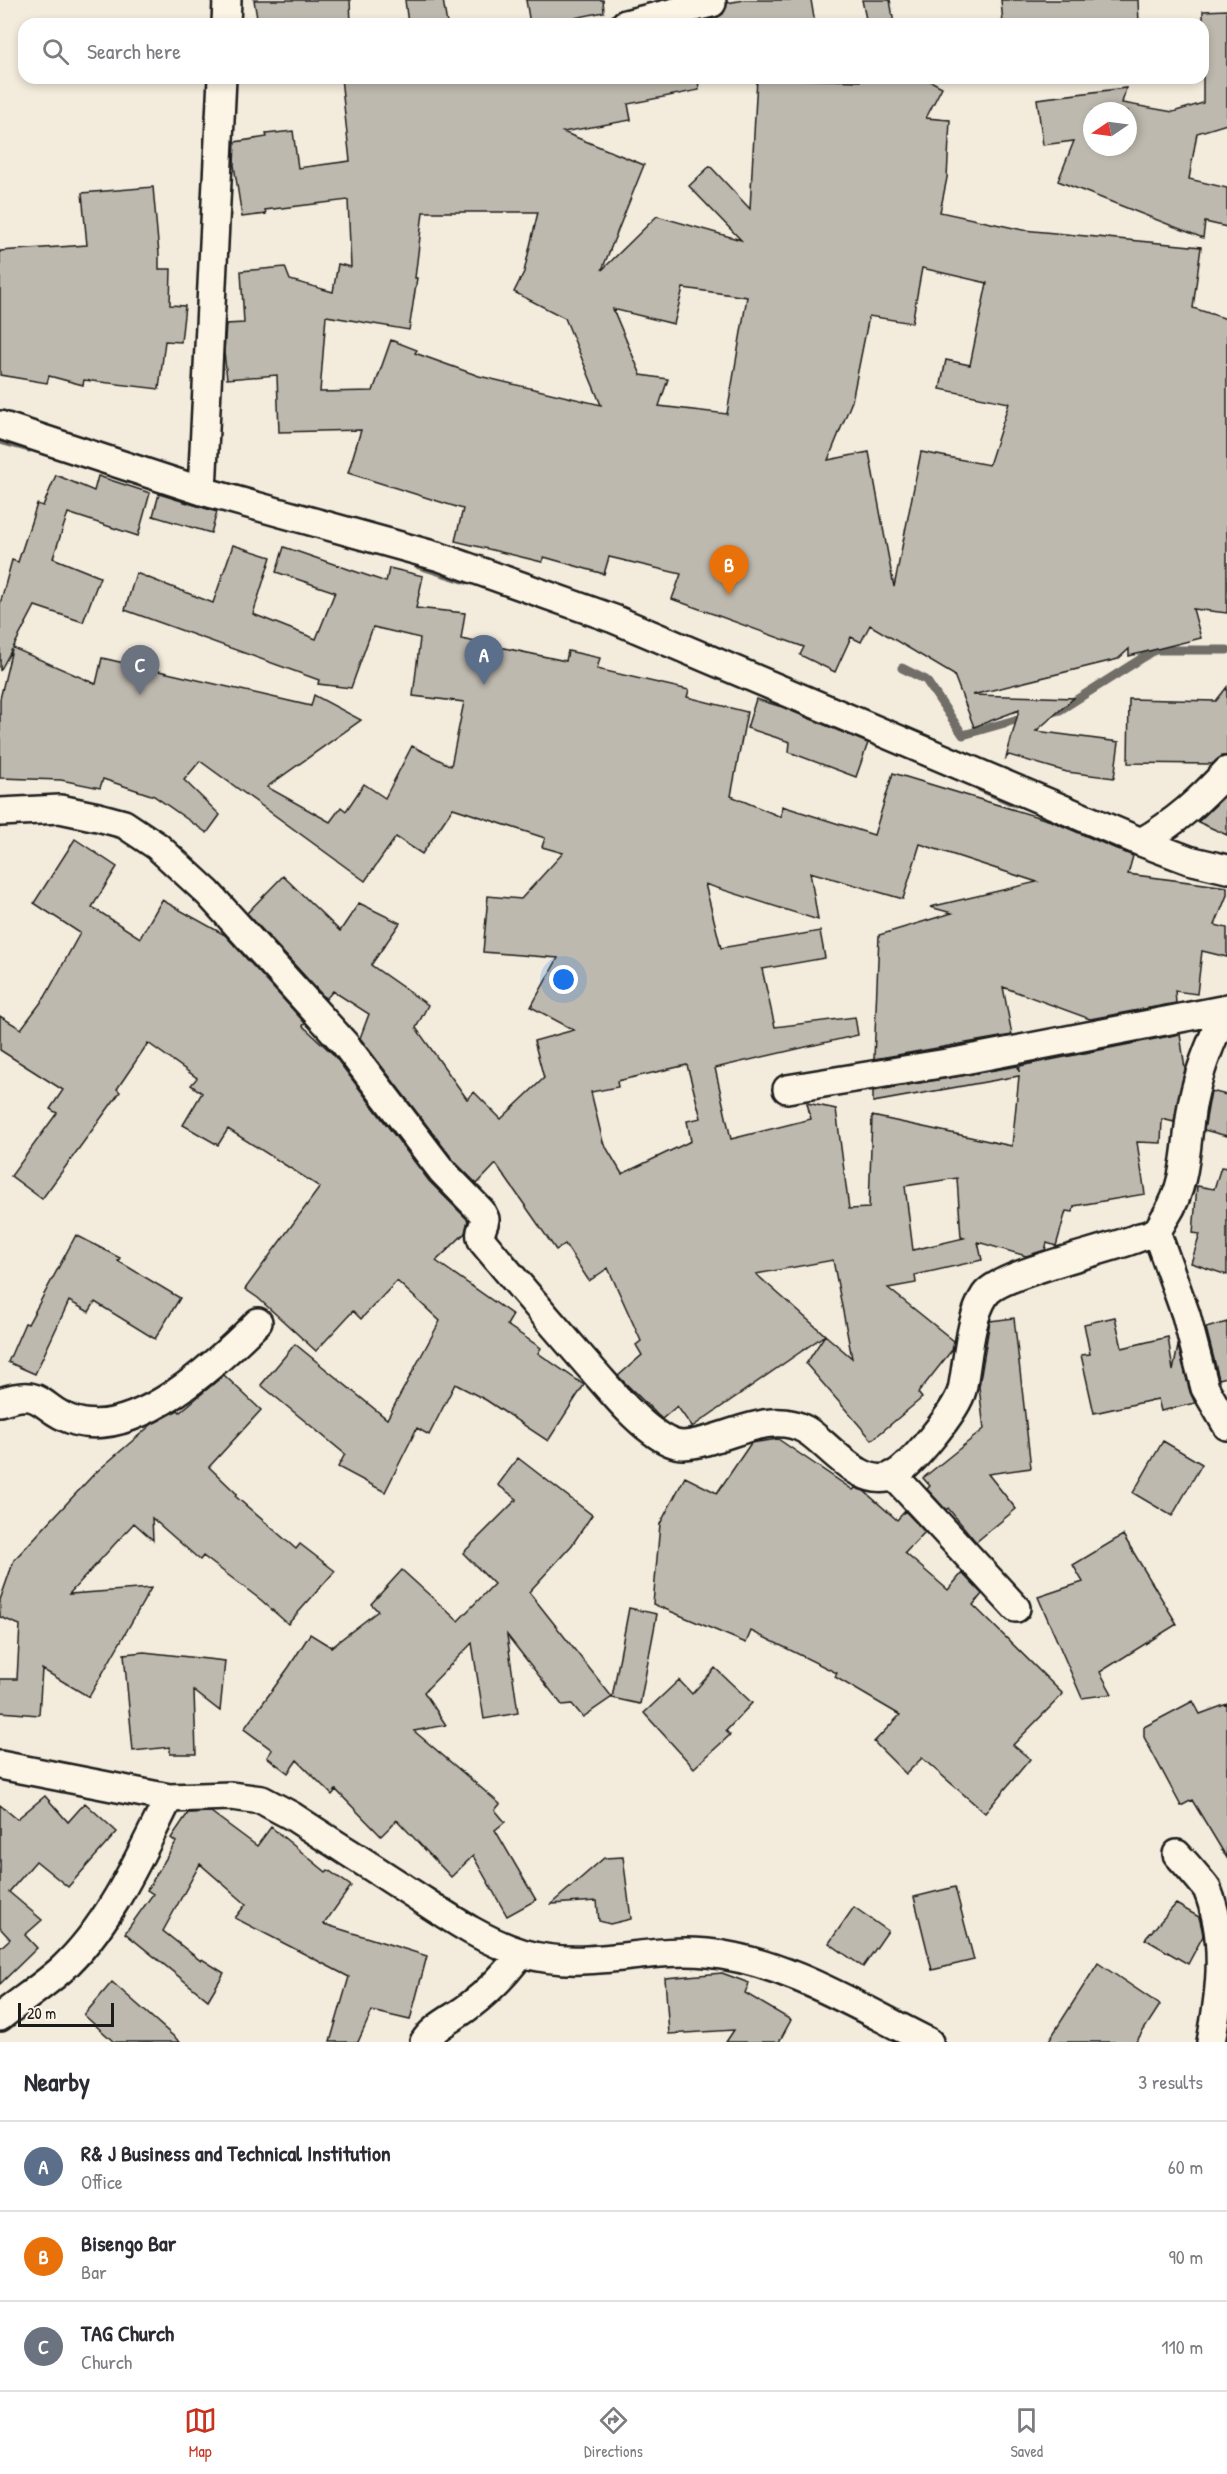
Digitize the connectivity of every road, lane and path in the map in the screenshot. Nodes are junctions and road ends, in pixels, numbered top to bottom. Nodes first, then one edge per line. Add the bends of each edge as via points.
1 (227, 0) edge
2 (712, 3) dead end
3 (226, 18) edge
4 (651, 18) edge
5 (222, 84) edge
6 (0, 425) edge
7 (202, 491) junction
8 (1227, 771) edge
9 (0, 812) edge
10 (1141, 842) junction
11 (1227, 869) edge
12 (1227, 1008) edge
13 (787, 1089) dead end
14 (1156, 1231) junction
15 (258, 1322) dead end
16 (0, 1402) edge
17 (1227, 1426) edge
18 (893, 1475) junction
19 (1016, 1608) dead end
20 (0, 1765) edge
21 (169, 1798) junction
22 (1177, 1854) dead end
23 (521, 1953) junction
24 (0, 2017) edge
25 (424, 2042) edge
26 (929, 2042) edge
27 (1211, 2042) edge

1 - 3 street
2 - 4 street
5 - 7 street
6 - 7 street
7 - 10 street via 440,557 614,619
8 - 10 street via 1184,814
9 - 18 street via 60,809 124,824 157,846 208,894 345,1044 442,1171 481,1210 485,1219 480,1230 483,1242 652,1432 680,1445 764,1424 788,1423 807,1430 843,1462 869,1475
10 - 11 street
12 - 13 street via 959,1061
12 - 14 street via 1207,1047 1196,1089 1183,1175 1174,1203
14 - 17 street via 1205,1388
14 - 18 street via 1013,1277 986,1293 977,1314 961,1395 937,1432
15 - 16 street via 185,1386 147,1410 119,1419 90,1425 54,1411 33,1395
18 - 19 street
20 - 21 street
21 - 23 street via 231,1796 262,1800 467,1929
21 - 24 street via 111,1907 84,1945 61,1970
22 - 27 street via 1208,1890 1227,1932 1226,1964
23 - 25 street via 506,1974
23 - 26 street via 582,1962 663,1952 753,1960 823,1989

